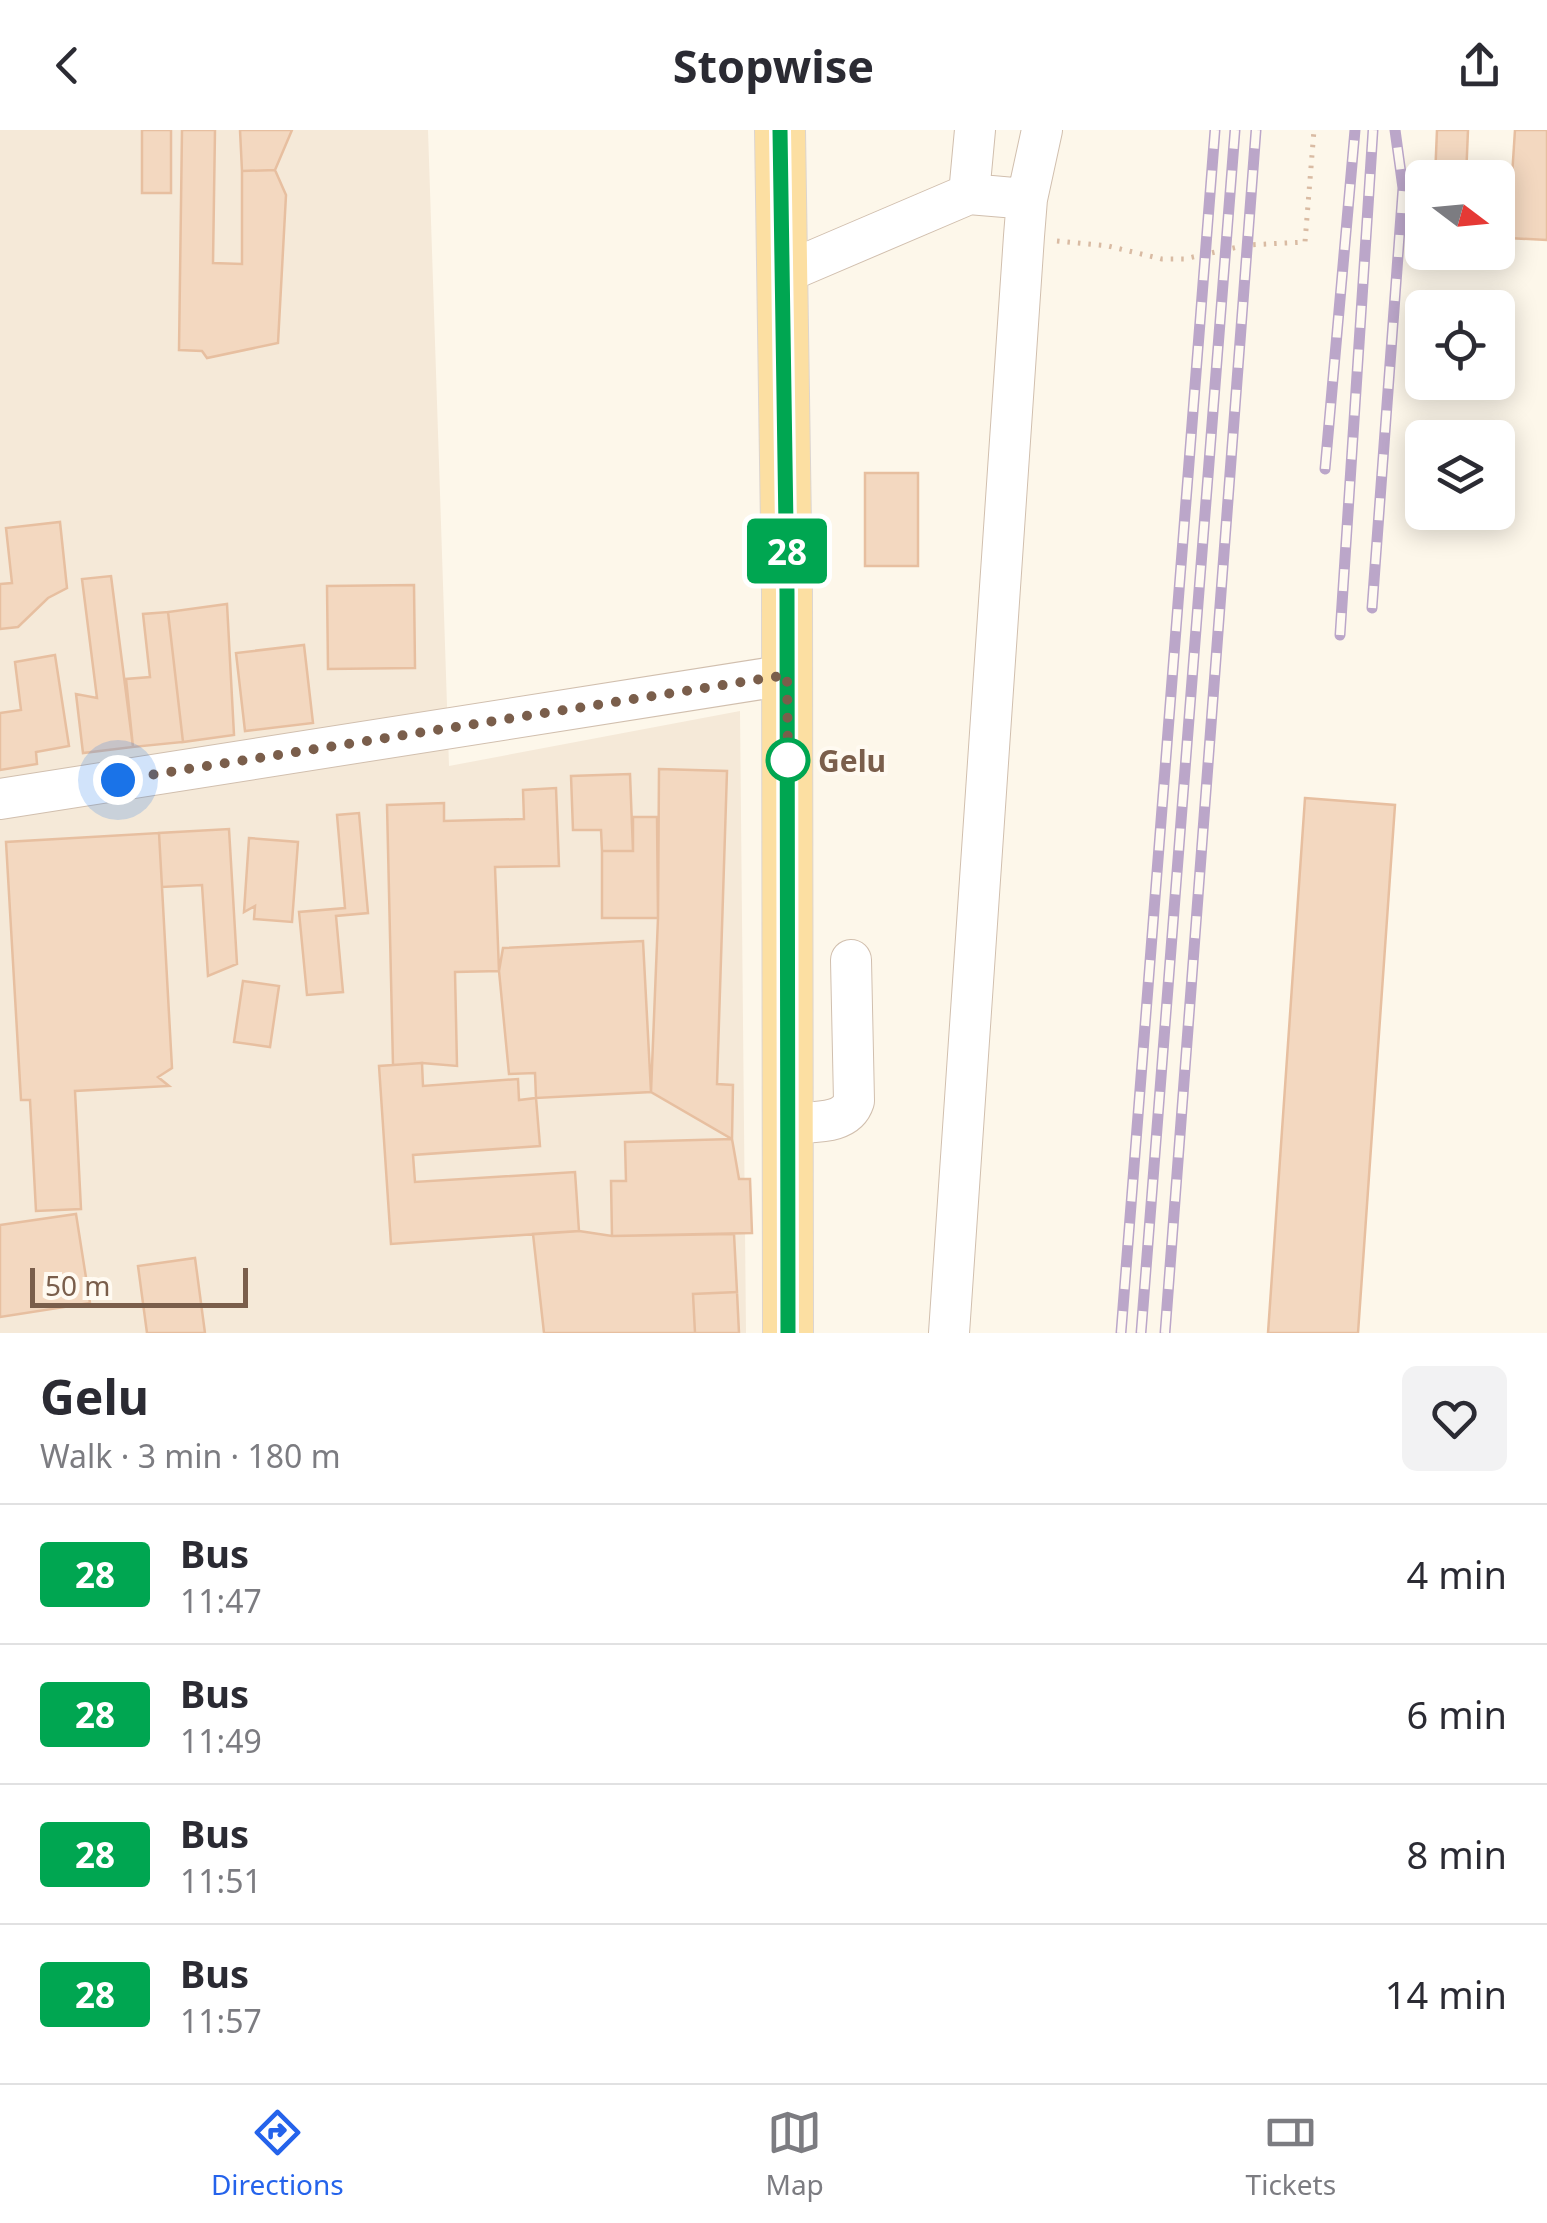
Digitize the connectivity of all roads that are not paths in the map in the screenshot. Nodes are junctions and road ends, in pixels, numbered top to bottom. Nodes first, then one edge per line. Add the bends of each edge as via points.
1 (780, 130) edge
2 (975, 130) edge
3 (1042, 130) edge
4 (969, 194) junction
5 (1026, 217) junction
6 (784, 274) junction
7 (787, 675) junction
8 (0, 798) edge
9 (788, 996) junction
10 (788, 1124) junction
11 (788, 1333) edge
12 (949, 1333) edge

1 - 6 main road
2 - 4 street
3 - 5 street
4 - 5 street
4 - 6 street
5 - 12 street
6 - 7 main road
7 - 8 street
7 - 9 main road
9 - 10 main road
9 - 10 street via 851,976 850,1111 842,1118
10 - 11 main road

